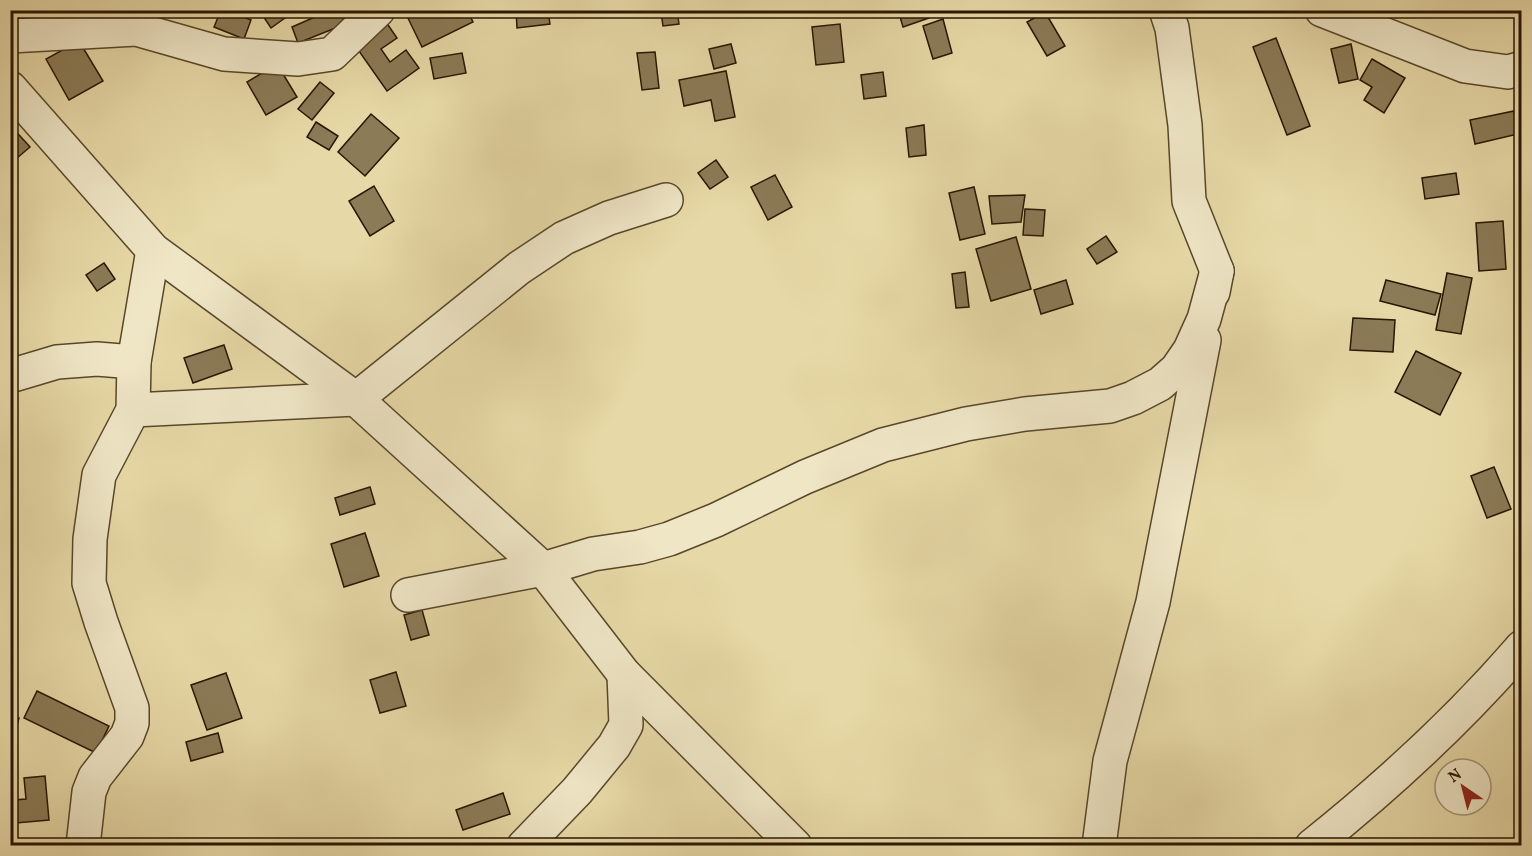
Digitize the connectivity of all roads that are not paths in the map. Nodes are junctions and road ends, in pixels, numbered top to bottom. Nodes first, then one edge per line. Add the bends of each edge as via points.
1 (50, 10) edge
2 (378, 10) edge
3 (1166, 10) edge
4 (1322, 10) edge
5 (10, 25) edge
6 (10, 36) edge
7 (1521, 68) edge
8 (10, 88) edge
9 (666, 200) dead end
10 (153, 250) junction
11 (1217, 271) junction
12 (134, 362) junction
13 (10, 376) edge
14 (356, 399) junction
15 (134, 410) junction
16 (543, 569) junction
17 (408, 595) dead end
18 (1521, 647) edge
19 (624, 674) junction
20 (652, 702) junction
21 (626, 725) junction
22 (83, 846) edge
23 (524, 846) edge
24 (795, 846) edge
25 (1099, 846) edge
26 (1312, 846) edge

1 - 5 street
2 - 6 street via 332,54 298,59 224,54 136,29
3 - 11 street via 1185,125 1189,201
4 - 7 street via 1465,66 1508,72
8 - 10 street
9 - 14 street via 609,218 564,238 519,268
10 - 12 street
10 - 14 street
11 - 16 street via 1204,319 1190,350 1160,384 1133,398 1110,406 966,424 883,445 669,540 593,554
11 - 25 street via 1153,602 1110,761
12 - 13 street via 57,362
12 - 15 street
14 - 15 street
14 - 16 street
15 - 22 street via 99,475 90,539 89,583 132,708 132,723 89,792
16 - 17 street
16 - 19 street
18 - 26 street via 1496,677 1370,799
19 - 20 street
19 - 21 street
20 - 21 street
20 - 24 street
21 - 23 street via 578,791

